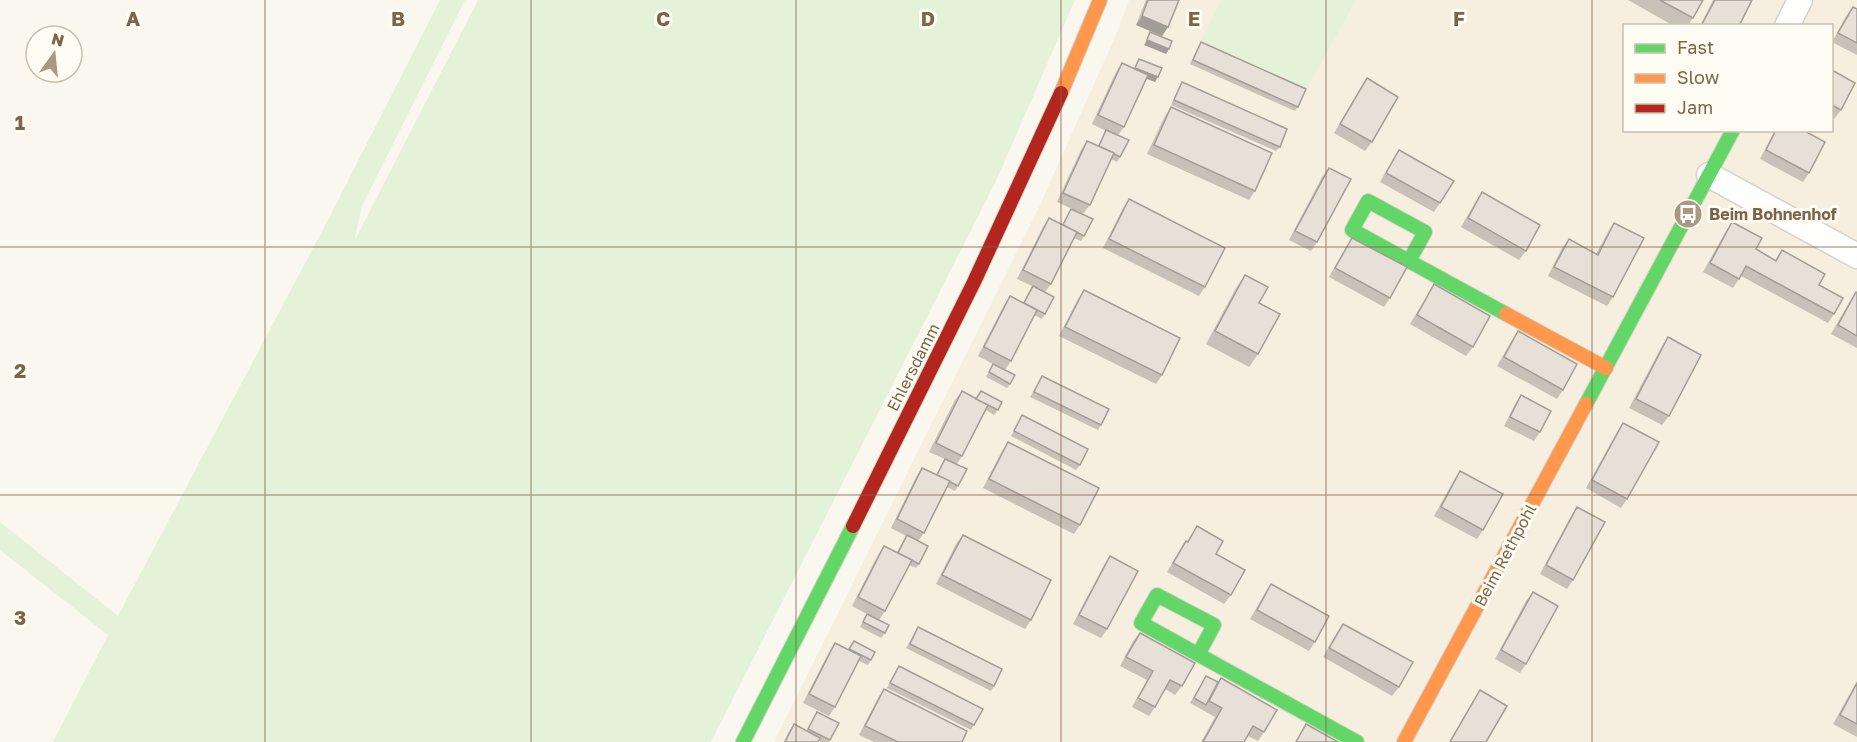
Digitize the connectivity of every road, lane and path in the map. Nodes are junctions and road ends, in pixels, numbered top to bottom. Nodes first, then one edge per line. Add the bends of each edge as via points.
1 (1100, 0) edge
2 (1800, 0) edge
3 (1788, 24) edge
4 (1732, 132) edge
5 (1709, 175) junction
6 (1857, 256) edge
7 (1409, 261) junction
8 (1606, 368) junction
9 (1198, 653) junction
10 (743, 742) edge
11 (1357, 742) edge
12 (1404, 742) edge

1 - 10 street, Ehlersdamm via 984,262
2 - 3 street
4 - 5 street, Beim Rethpohl
5 - 6 street
5 - 8 street, Beim Rethpohl
7 - 7 street via 1425,232 1368,201 1352,230
7 - 8 street
8 - 12 street, Beim Rethpohl
9 - 9 street via 1214,625 1156,595 1141,623
9 - 11 street

